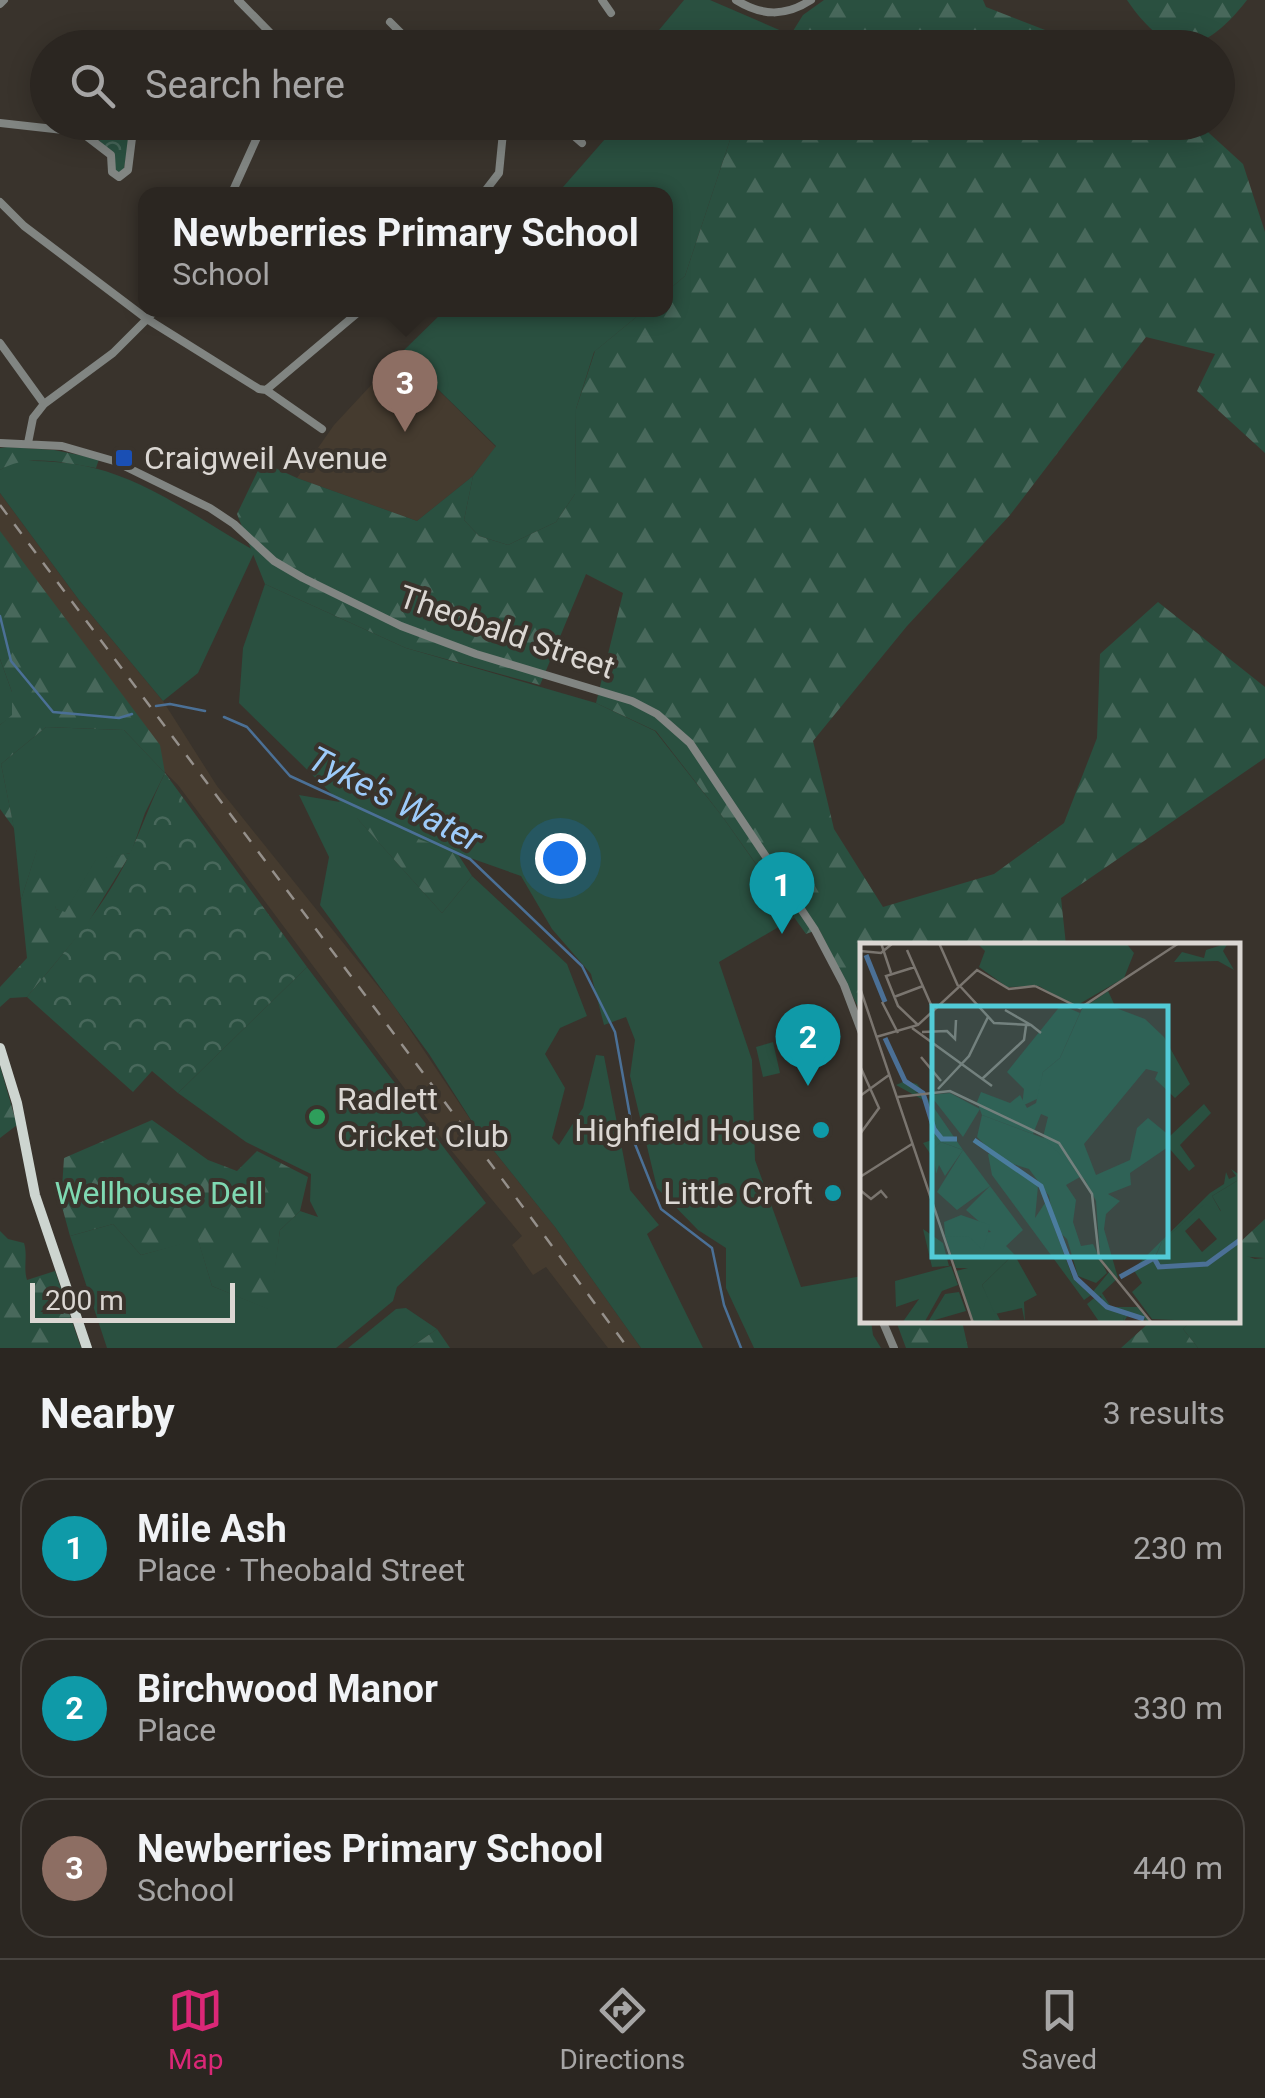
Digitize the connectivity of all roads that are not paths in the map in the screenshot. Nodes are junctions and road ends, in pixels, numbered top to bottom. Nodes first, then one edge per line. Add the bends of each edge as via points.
1 (238, 0) edge
2 (602, 0) edge
3 (736, 0) edge
4 (811, 0) edge
5 (612, 13) dead end
6 (390, 22) dead end
7 (267, 30) edge
8 (399, 30) edge
9 (0, 123) edge
10 (30, 126) edge
11 (98, 140) edge
12 (132, 140) edge
13 (256, 140) edge
14 (502, 140) edge
15 (579, 140) edge
16 (582, 143) dead end
17 (234, 187) edge
18 (488, 187) edge
19 (0, 202) edge
20 (138, 312) edge
21 (144, 317) edge
22 (353, 317) edge
23 (147, 319) junction
24 (0, 343) edge
25 (266, 390) junction
26 (44, 404) junction
27 (322, 429) dead end
28 (0, 443) edge
29 (28, 443) junction
30 (860, 1028) edge
31 (0, 1048) edge
32 (883, 1323) edge
33 (86, 1348) edge
34 (894, 1348) edge

1 - 7 street
2 - 5 street
3 - 4 street via 779,14
6 - 8 street
9 - 10 street
11 - 12 street via 111,155 114,176 123,176
13 - 17 street
14 - 18 street via 499,173
15 - 16 street
19 - 20 street
21 - 23 street
22 - 25 street
23 - 25 street
23 - 26 street
24 - 26 street
25 - 27 street
26 - 29 street
28 - 29 street, Theobald Street
29 - 30 street, Theobald Street via 93,453 142,474 223,516 274,561 420,634 657,714 690,743 815,930
31 - 33 main road via 35,1195
32 - 34 street

